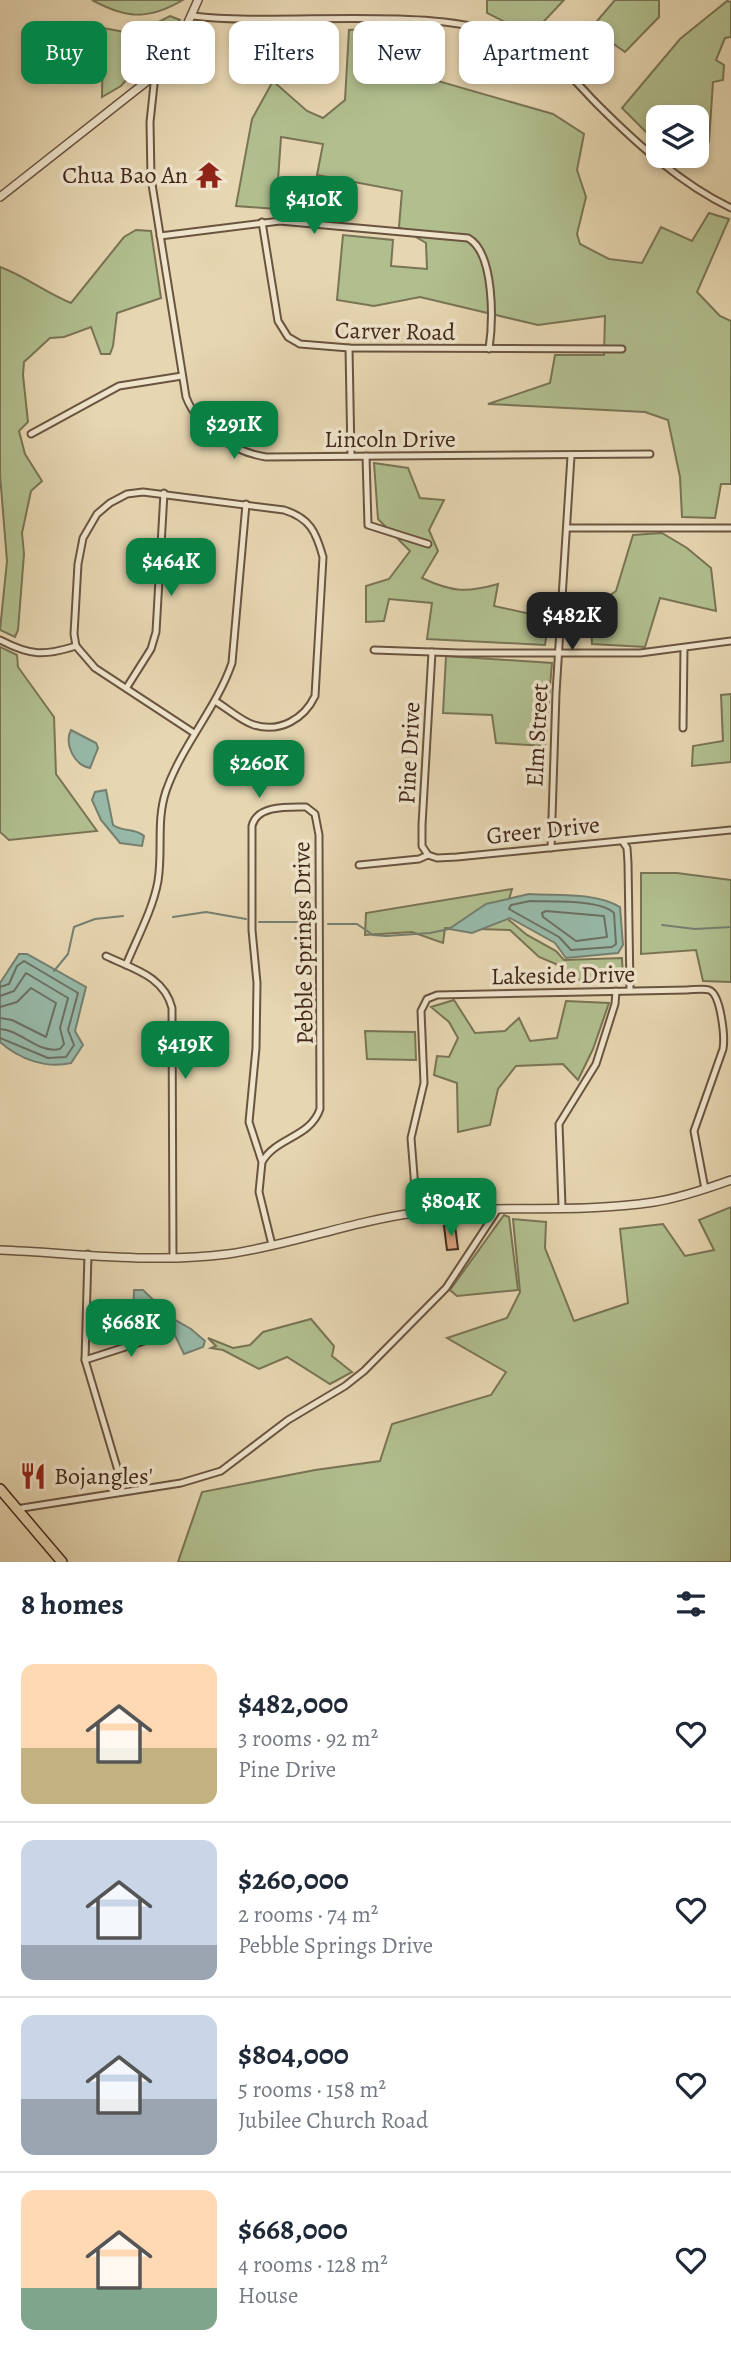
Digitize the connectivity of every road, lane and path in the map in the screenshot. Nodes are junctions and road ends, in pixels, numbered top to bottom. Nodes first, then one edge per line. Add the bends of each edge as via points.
1 (198, 0) edge
2 (193, 16) junction
3 (190, 21) edge
4 (144, 84) edge
5 (154, 84) edge
6 (0, 197) edge
7 (731, 208) edge
8 (262, 222) junction
9 (160, 236) junction
10 (349, 348) junction
11 (489, 349) junction
12 (622, 349) dead end
13 (183, 376) junction
14 (31, 434) dead end
15 (650, 454) dead end
16 (351, 456) junction
17 (366, 456) junction
18 (571, 456) junction
19 (164, 493) junction
20 (246, 504) junction
21 (567, 528) junction
22 (731, 528) edge
23 (428, 544) dead end
24 (0, 640) edge
25 (731, 641) edge
26 (76, 646) junction
27 (684, 648) junction
28 (374, 650) dead end
29 (432, 652) junction
30 (559, 653) junction
31 (127, 687) junction
32 (215, 701) junction
33 (683, 728) dead end
34 (194, 733) junction
35 (731, 830) edge
36 (623, 842) junction
37 (551, 848) junction
38 (428, 855) junction
39 (359, 865) dead end
40 (106, 956) dead end
41 (126, 965) junction
42 (630, 990) junction
43 (616, 991) junction
44 (262, 1162) junction
45 (731, 1180) edge
46 (705, 1189) junction
47 (562, 1206) junction
48 (498, 1209) junction
49 (417, 1213) junction
50 (272, 1245) junction
51 (0, 1250) edge
52 (88, 1254) junction
53 (173, 1258) junction
54 (169, 1333) dead end
55 (85, 1360) junction
56 (122, 1483) dead end
57 (0, 1489) edge
58 (16, 1509) junction
59 (58, 1561) edge

1 - 2 street
2 - 3 street
2 - 7 street via 427,19 515,38 555,61 617,123 692,186
4 - 6 street
5 - 9 street, Lincoln Drive via 151,166
8 - 9 street
8 - 10 street, Carver Road via 282,328 293,340 308,346
8 - 11 street via 468,238 485,263
9 - 13 street, Lincoln Drive
10 - 11 street, Carver Road
10 - 16 street
11 - 12 street, Carver Road
13 - 14 street via 119,386
13 - 16 street, Lincoln Drive via 190,406 201,422 242,450 266,457
15 - 18 street, Lincoln Drive
16 - 17 street, Lincoln Drive
17 - 18 street, Lincoln Drive
17 - 23 street via 369,525
18 - 21 street, Elm Street
19 - 20 street
19 - 26 street via 127,495 110,503 88,527 78,564
19 - 31 street via 156,632 151,649
20 - 32 street via 236,646
20 - 32 street via 299,515 312,525 318,540 323,557 315,696 299,718 269,726 253,725
21 - 22 street
21 - 30 street, Elm Street
24 - 26 street via 38,654
25 - 27 street
26 - 31 street via 95,668
27 - 30 street
27 - 33 street
28 - 29 street
29 - 30 street
29 - 38 street, Pine Drive via 422,825 422,846
30 - 37 street, Elm Street
31 - 34 street
32 - 34 street
34 - 41 street via 165,793 159,818 156,891
35 - 36 street, Greer Drive
36 - 37 street, Greer Drive
36 - 42 street via 628,863
37 - 38 street, Greer Drive via 457,857
38 - 39 street, Greer Drive
40 - 41 street
41 - 53 street via 162,985 172,1008
42 - 43 street, Lakeside Drive
42 - 46 street, Lakeside Drive via 706,990 717,998 723,1049 694,1130
43 - 47 street via 596,1064 559,1124
43 - 49 street, Lakeside Drive via 449,995 424,1001 424,1083 411,1138
44 - 44 street, Pebble Springs Drive via 271,1150 307,1129 320,1110 320,835 315,814 306,807 264,811 252,826 257,1022 249,1117
44 - 50 street, Pebble Springs Drive via 259,1192
45 - 46 street
46 - 47 street via 641,1203
47 - 48 street
48 - 49 street
48 - 58 street via 446,1288 364,1371 221,1471 181,1483
49 - 50 street
50 - 53 street via 231,1254
51 - 52 street
52 - 53 street
52 - 55 street
54 - 55 street
55 - 56 street
57 - 58 main road
58 - 59 main road

